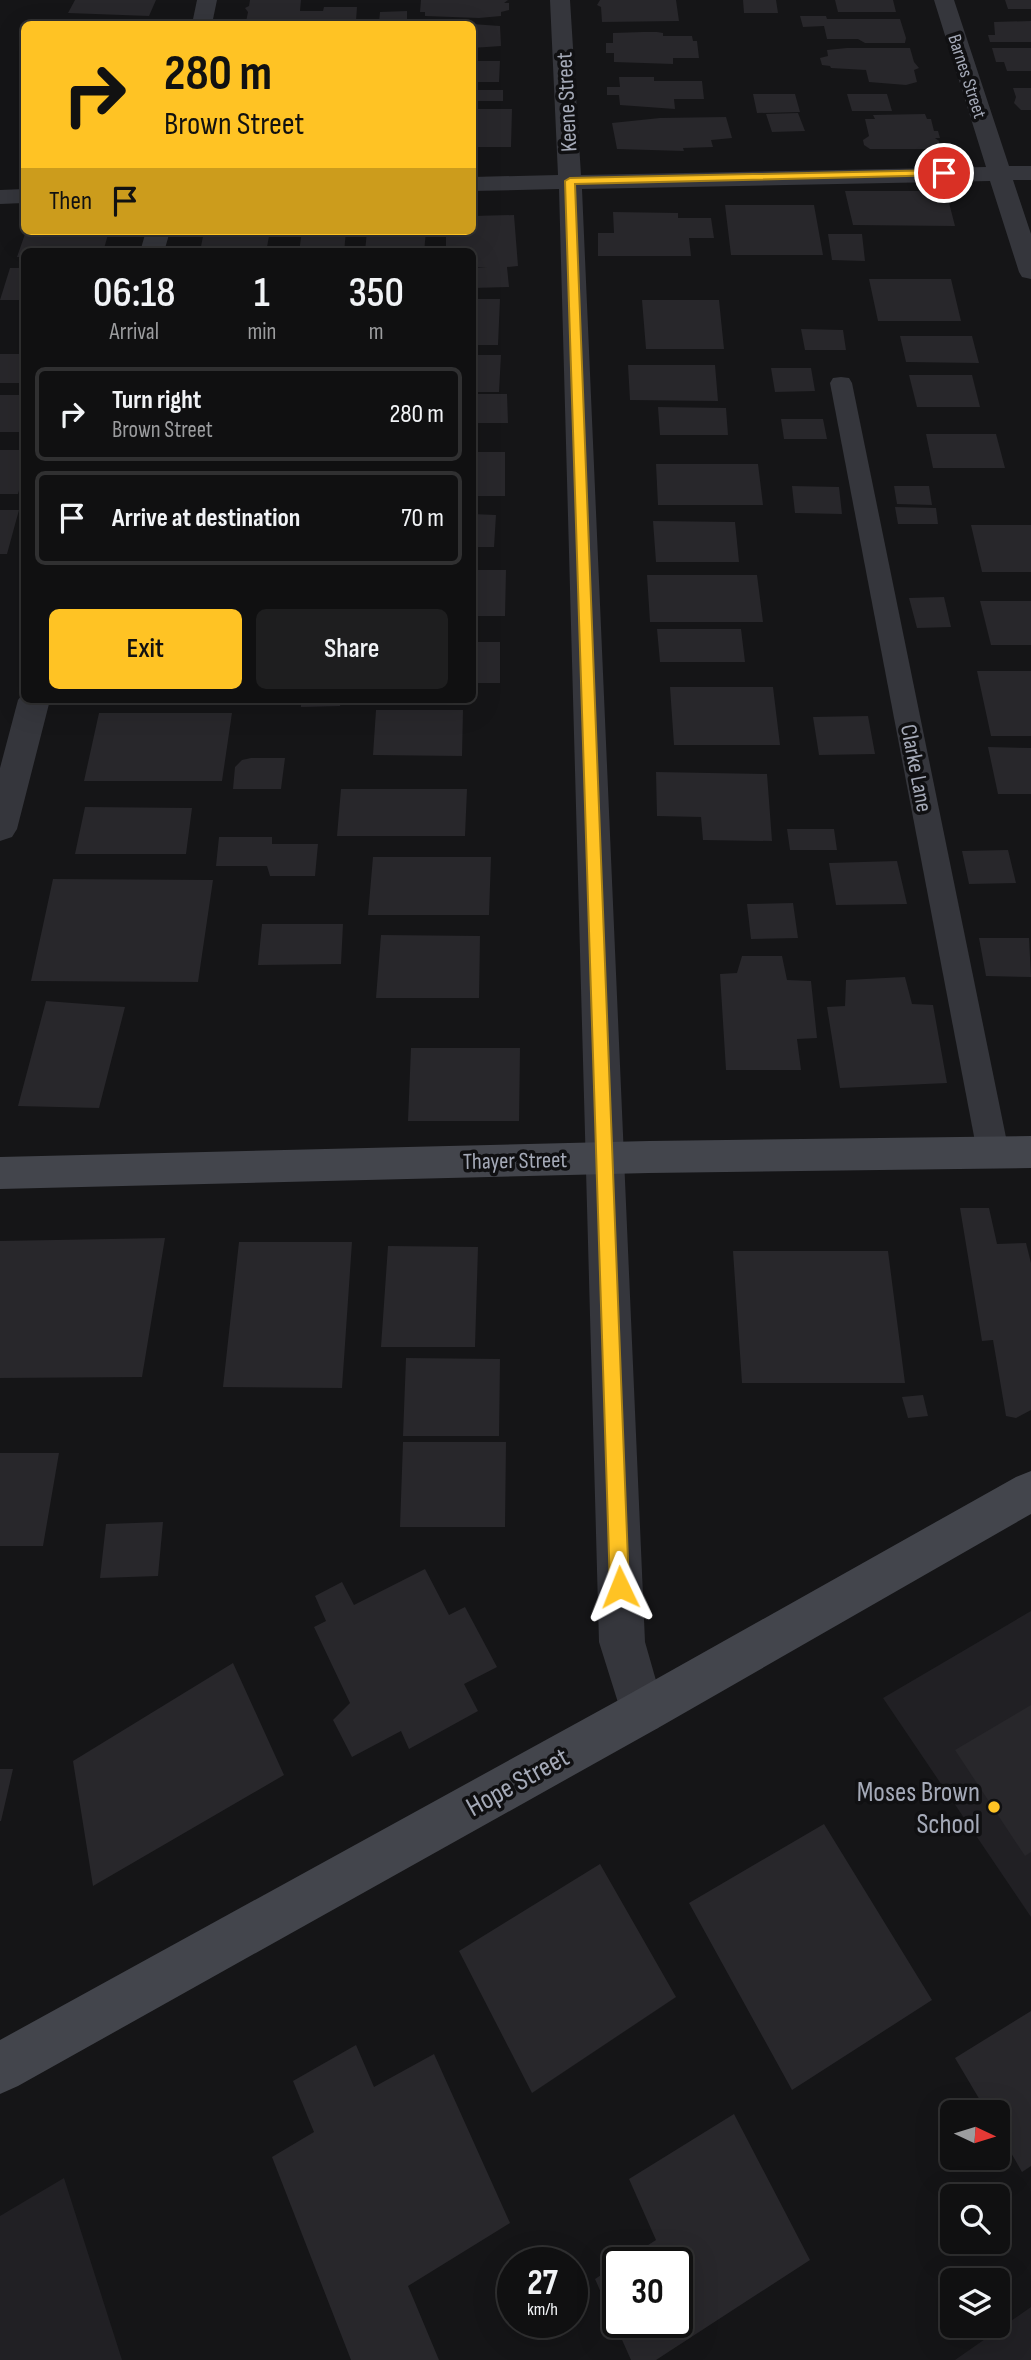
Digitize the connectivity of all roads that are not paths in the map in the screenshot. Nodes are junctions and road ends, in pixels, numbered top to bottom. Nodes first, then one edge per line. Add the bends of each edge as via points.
1 (207, 0) edge
2 (560, 0) edge
3 (944, 0) edge
4 (203, 21) edge
5 (999, 172) junction
6 (1031, 173) edge
7 (570, 181) junction
8 (476, 184) edge
9 (21, 196) edge
10 (0, 197) edge
11 (1031, 272) edge
12 (841, 383) dead end
13 (33, 703) edge
14 (0, 830) edge
15 (993, 1152) junction
16 (1031, 1152) edge
17 (605, 1158) junction
18 (0, 1173) edge
19 (1031, 1491) edge
20 (642, 1712) junction
21 (0, 2068) edge

1 - 4 street
2 - 7 street, Keene Street
3 - 5 street, Barnes Street
5 - 6 street
5 - 7 street
5 - 11 street, Barnes Street
7 - 8 street
7 - 17 street, Keene Street
9 - 10 street
12 - 15 lane, Clarke Lane
13 - 14 street
15 - 16 street, Thayer Street
15 - 17 street, Thayer Street
17 - 18 street, Thayer Street
17 - 20 street, Keene Street via 622,1642
19 - 20 street, Hope Street
20 - 21 street, Hope Street

